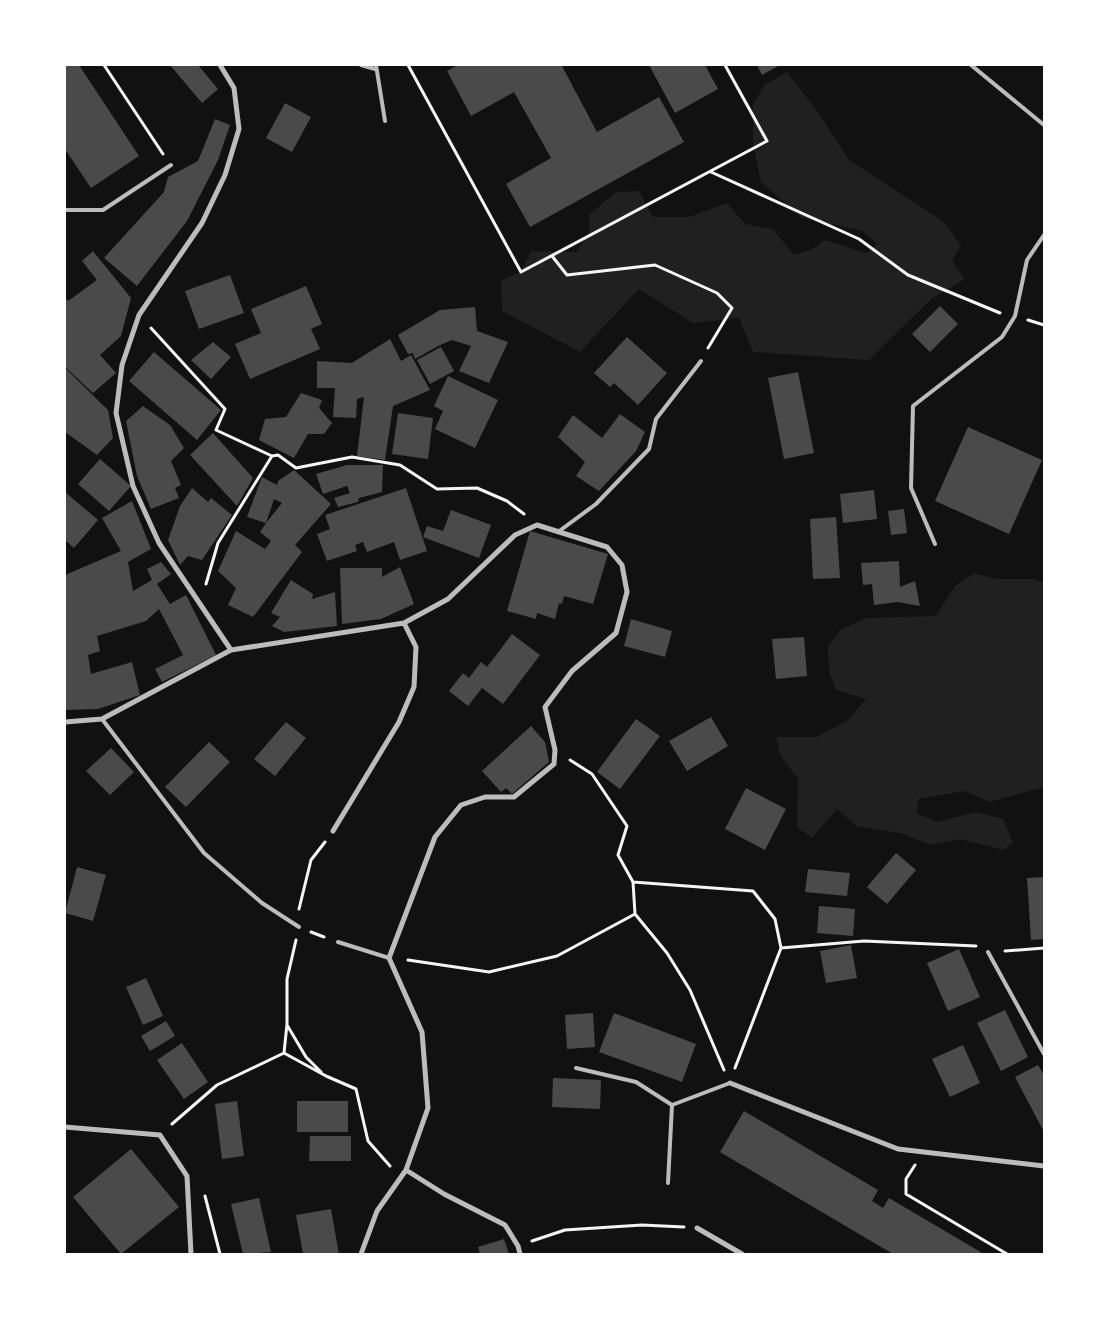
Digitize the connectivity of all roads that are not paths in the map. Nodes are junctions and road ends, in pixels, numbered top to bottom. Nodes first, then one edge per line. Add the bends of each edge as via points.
1 (220, 65) edge
2 (361, 65) edge
3 (971, 65) edge
4 (375, 67) edge
5 (385, 121) dead end
6 (1044, 125) edge
7 (171, 165) road end
8 (65, 210) edge
9 (1044, 235) edge
10 (700, 361) road end
11 (558, 532) junction
12 (935, 544) dead end
13 (404, 623) junction
14 (231, 650) junction
15 (102, 719) junction
16 (65, 722) edge
17 (332, 831) road end
18 (299, 927) road end
19 (338, 942) road end
20 (988, 952) road end
21 (389, 958) junction
22 (1044, 1054) edge
23 (576, 1068) dead end
24 (730, 1083) joint
25 (672, 1105) junction
26 (65, 1128) edge
27 (1044, 1166) edge
28 (406, 1170) junction
29 (668, 1183) dead end
30 (697, 1228) road end
31 (191, 1254) edge
32 (361, 1254) edge
33 (520, 1254) edge
34 (742, 1254) edge

1 - 14 street via 234,88 239,129 225,175 202,223 139,315 122,365 116,413 134,486 159,543
2 - 4 lane
3 - 6 lane
4 - 5 lane
7 - 8 lane via 103,210
9 - 12 lane via 1027,260 1015,316 1002,337 913,406 911,488
10 - 11 lane via 656,419 650,449 596,504
11 - 13 street via 537,525 515,535 448,599
11 - 21 street via 607,547 622,565 627,592 616,634 572,671 545,707 555,750 554,764 514,797 485,797 461,805 434,837
13 - 14 street
13 - 17 street via 416,647 414,687 400,722
14 - 15 street
15 - 16 street
15 - 18 lane via 204,853 262,903
19 - 21 lane
20 - 22 lane
21 - 28 street via 422,1032 428,1108
23 - 25 lane via 636,1082
24 - 25 lane
24 - 27 street via 898,1149
25 - 29 lane
26 - 31 street via 160,1135 187,1176
28 - 32 street via 377,1211
28 - 33 street via 444,1194 505,1224
30 - 34 street

